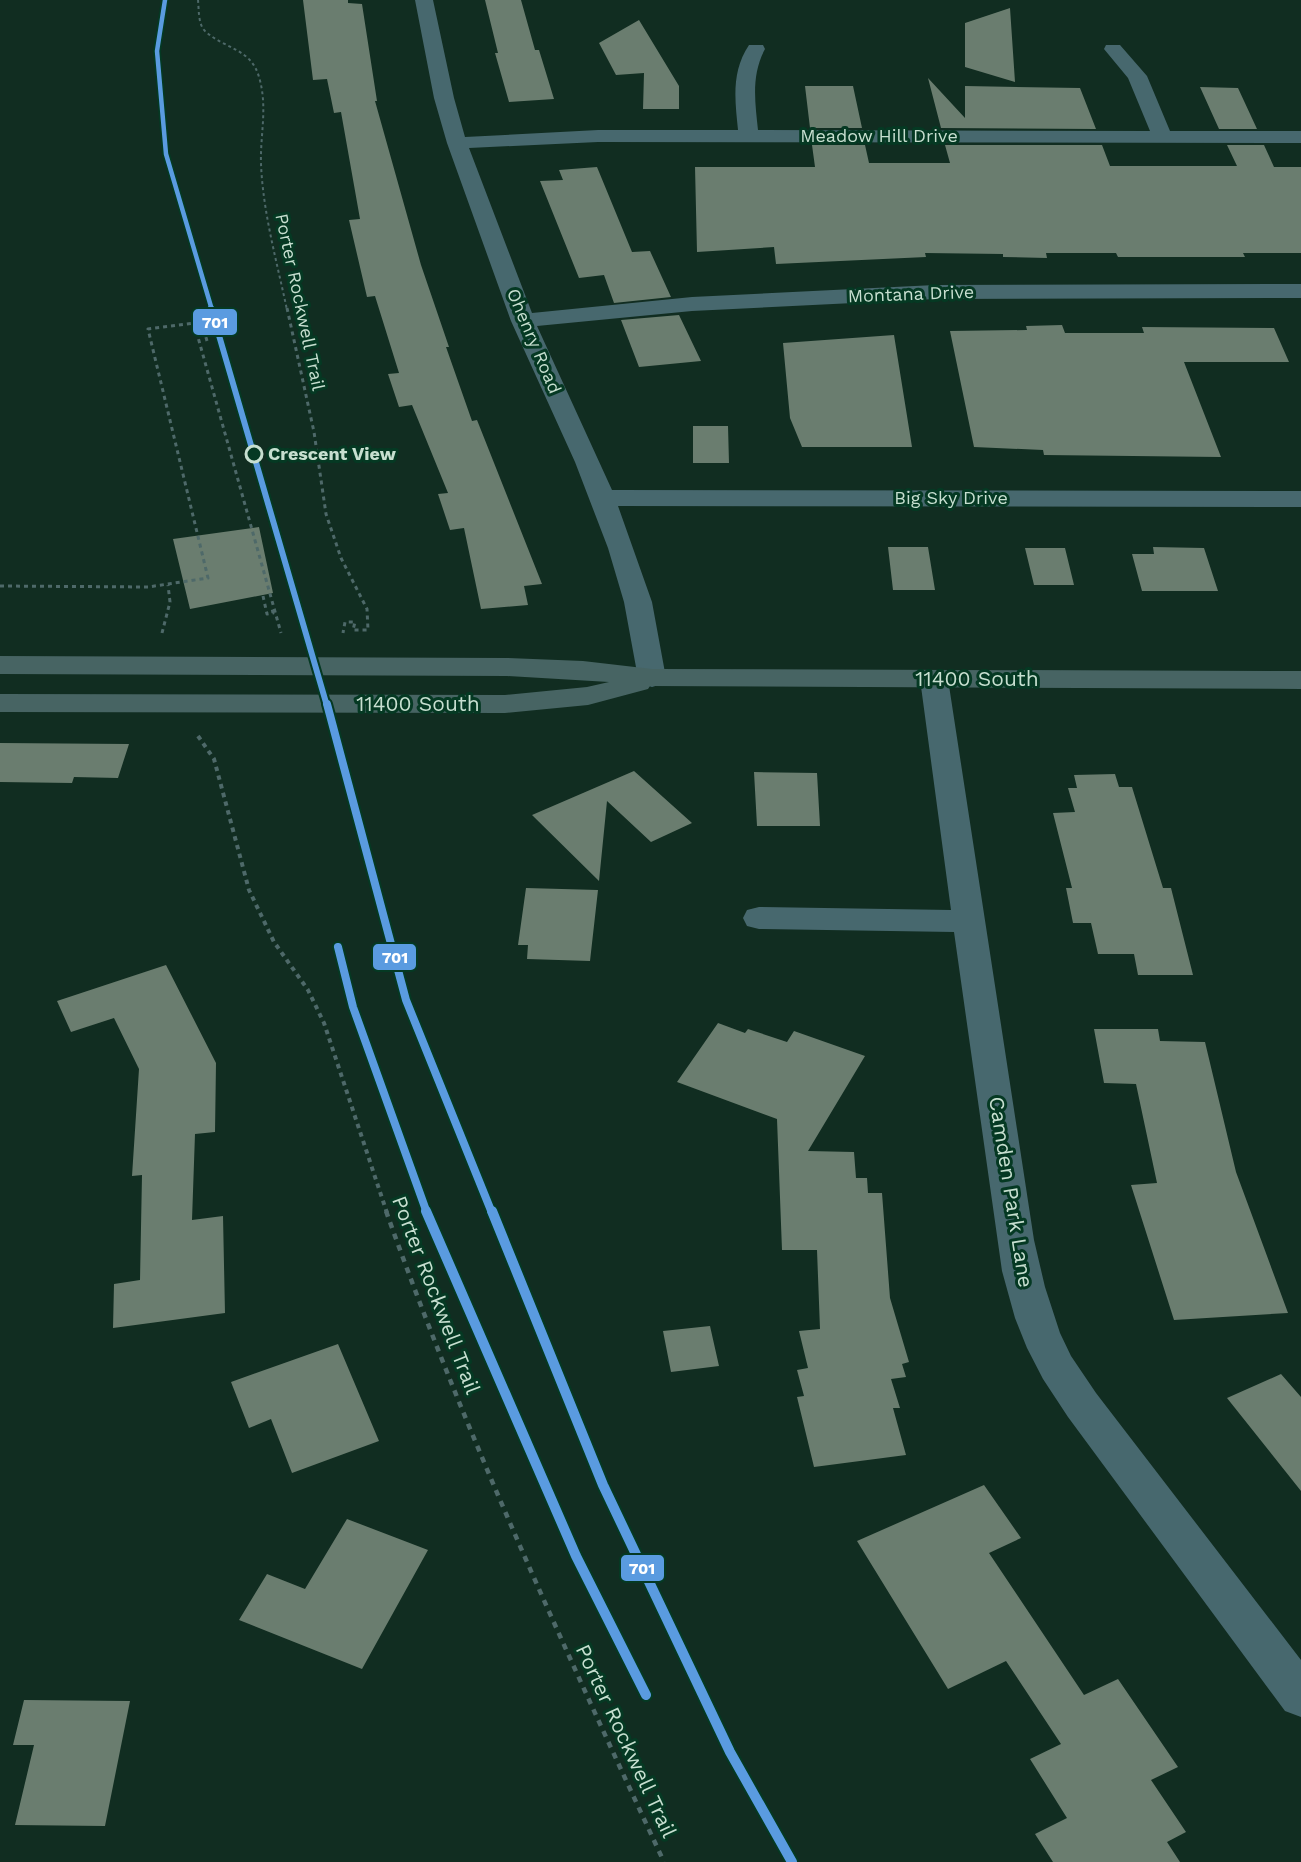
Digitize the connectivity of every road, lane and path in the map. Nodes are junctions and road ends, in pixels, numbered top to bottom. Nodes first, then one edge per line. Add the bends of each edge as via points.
1 (198, 0) edge
2 (424, 0) edge
3 (756, 49) dead end
4 (1113, 49) dead end
5 (749, 136) junction
6 (1163, 137) junction
7 (1301, 137) edge
8 (458, 143) junction
9 (1301, 291) edge
10 (523, 321) junction
11 (198, 337) junction
12 (207, 341) dead end
13 (602, 498) junction
14 (1301, 499) edge
15 (168, 585) junction
16 (0, 586) edge
17 (263, 596) dead end
18 (271, 597) junction
19 (368, 630) dead end
20 (162, 633) dead end
21 (281, 633) dead end
22 (0, 666) edge
23 (652, 678) junction
24 (934, 679) junction
25 (1301, 680) edge
26 (0, 703) edge
27 (198, 735) dead end
28 (759, 918) dead end
29 (969, 921) junction
30 (1301, 1696) edge
31 (664, 1862) edge

1 - 19 path, Porter Rockwell Trail via 204,30 242,52 259,77 265,115 261,164 270,231 314,432 326,514 341,558 367,609
2 - 8 street, Ohenry Road via 444,98
3 - 5 street via 745,72
4 - 6 street via 1137,76
5 - 6 street, Meadow Hill Drive
5 - 8 street, Meadow Hill Drive via 560,136
6 - 7 street, Meadow Hill Drive
8 - 10 street, Ohenry Road
9 - 10 street, Montana Drive via 935,292 692,304
10 - 13 street, Ohenry Road
11 - 12 path via 198,328 203,327
11 - 15 path via 195,323 148,329 208,578
11 - 18 path
13 - 14 street, Big Sky Drive
13 - 23 street, Ohenry Road via 638,602
15 - 16 path
15 - 20 path via 170,602
17 - 18 path via 267,614 273,613
18 - 21 path
22 - 23 main road, 11400 South via 536,668
23 - 24 main road, 11400 South
23 - 26 main road, 11400 South via 588,696 505,704
24 - 25 main road, 11400 South
24 - 29 street, Camden Park Lane
27 - 31 path, Porter Rockwell Trail via 214,759 249,890 274,942 308,990 324,1023 414,1291 476,1448
28 - 29 street
29 - 30 street, Camden Park Lane via 1015,1240 1022,1280 1036,1321 1054,1362 1082,1405

